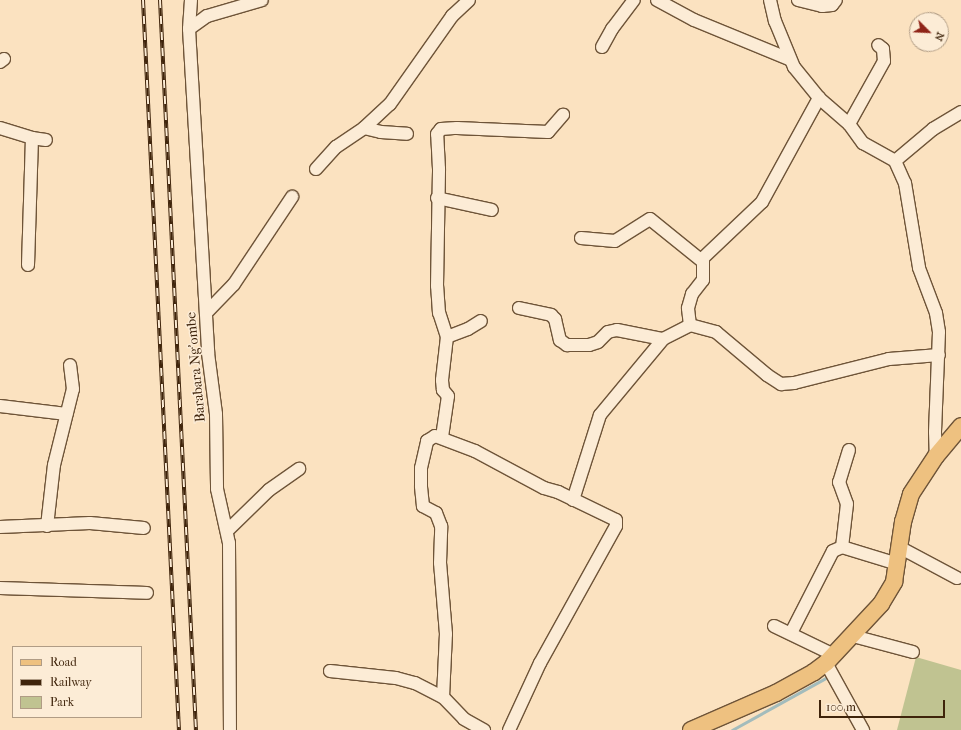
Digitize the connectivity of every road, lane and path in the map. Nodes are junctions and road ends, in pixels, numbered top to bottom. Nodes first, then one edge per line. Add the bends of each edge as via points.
1 (192, 0) edge
2 (262, 0) edge
3 (469, 0) edge
4 (634, 0) edge
5 (657, 0) edge
6 (770, 0) edge
7 (798, 0) edge
8 (836, 0) edge
9 (456, 4) edge
10 (189, 29) junction
11 (878, 45) dead end
12 (602, 47) dead end
13 (789, 59) junction
14 (818, 98) junction
15 (961, 112) edge
16 (563, 115) dead end
17 (849, 124) junction
18 (0, 128) edge
19 (364, 128) junction
20 (407, 134) dead end
21 (32, 138) junction
22 (46, 140) dead end
23 (895, 161) junction
24 (316, 169) dead end
25 (292, 197) dead end
26 (437, 198) junction
27 (492, 210) dead end
28 (581, 238) dead end
29 (702, 261) junction
30 (28, 265) dead end
31 (519, 308) dead end
32 (206, 313) junction
33 (480, 321) dead end
34 (690, 325) junction
35 (447, 337) junction
36 (662, 339) junction
37 (939, 355) junction
38 (70, 365) dead end
39 (0, 406) edge
40 (67, 414) junction
41 (961, 426) edge
42 (442, 437) junction
43 (849, 450) dead end
44 (936, 456) junction
45 (299, 470) dead end
46 (574, 500) junction
47 (47, 526) junction
48 (0, 527) edge
49 (144, 528) dead end
50 (228, 530) junction
51 (842, 547) junction
52 (899, 547) junction
53 (898, 564) junction
54 (957, 578) dead end
55 (0, 588) edge
56 (147, 593) dead end
57 (774, 626) dead end
58 (791, 633) junction
59 (853, 636) junction
60 (913, 652) dead end
61 (830, 659) junction
62 (330, 671) dead end
63 (443, 697) junction
64 (230, 730) edge
65 (484, 730) edge
66 (510, 730) edge
67 (691, 730) edge
68 (863, 730) edge

1 - 10 street, Barabara Ng'ombe
2 - 10 street via 207,16
3 - 9 street
4 - 12 street
5 - 13 street via 694,20
6 - 13 street
7 - 8 street via 822,6 832,5
9 - 19 street via 396,97
10 - 32 street, Barabara Ng'ombe
11 - 17 street via 883,49 884,61
13 - 14 street
14 - 17 street
14 - 29 street via 762,202 706,253
15 - 23 street via 933,129
16 - 26 street via 548,132 441,129 437,134
17 - 23 street via 863,143
18 - 21 street
19 - 20 street
19 - 24 street via 336,146
21 - 22 street
21 - 30 street
23 - 37 street via 905,183 919,268 936,313
25 - 32 street via 234,284
26 - 27 street
26 - 35 street via 439,313
28 - 29 street via 615,241 650,219
29 - 34 street via 703,280 692,294 688,308
31 - 36 street via 551,315 560,340 567,345 589,346 598,342 608,332 617,330
32 - 50 street, Barabara Ng'ombe via 216,414 217,489
33 - 35 street
34 - 36 street
34 - 37 street via 716,332 781,384 889,359
35 - 42 street via 442,380 443,390 448,396 448,413
36 - 46 street via 600,415
37 - 44 street
38 - 40 street via 72,389
39 - 40 street
40 - 47 street via 54,465
41 - 44 main road
42 - 46 street via 476,451 544,488
42 - 63 street via 432,436 428,441 421,468 421,486 424,506 436,513 441,526 440,562 446,634
43 - 51 street via 839,482 847,504
44 - 52 main road via 906,506
45 - 50 street via 269,490
46 - 66 street via 616,520 616,526 540,663
47 - 48 street
47 - 49 street via 107,523
50 - 64 street, Barabara Ng'ombe
51 - 53 street
51 - 58 street via 833,551
52 - 53 main road
52 - 54 street
53 - 59 main road via 889,593
55 - 56 street
57 - 58 street
58 - 61 street
59 - 60 street
59 - 61 main road
61 - 67 main road via 776,693
61 - 68 street
62 - 63 street via 406,680
63 - 65 street via 464,719

